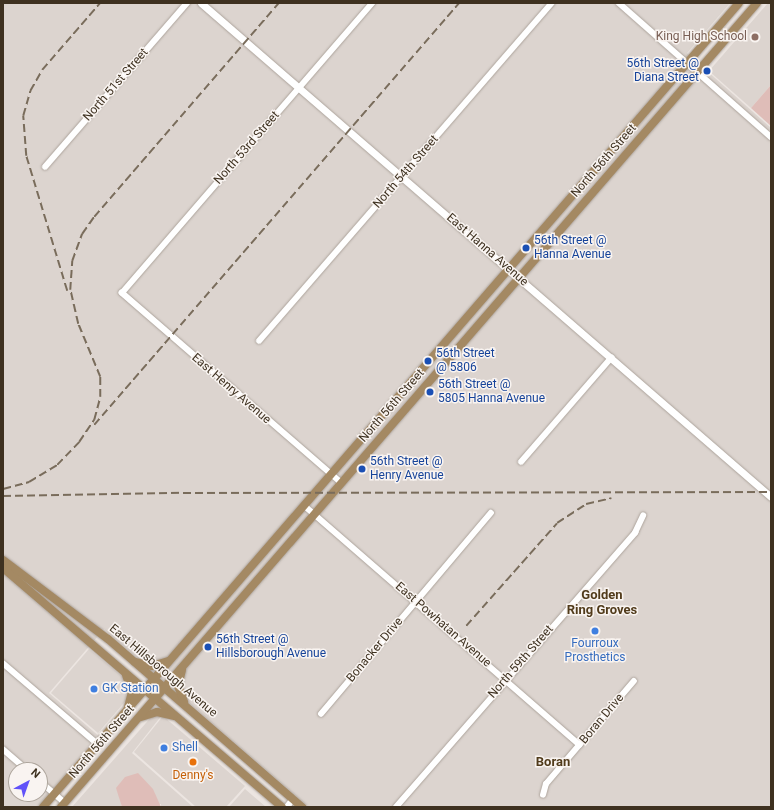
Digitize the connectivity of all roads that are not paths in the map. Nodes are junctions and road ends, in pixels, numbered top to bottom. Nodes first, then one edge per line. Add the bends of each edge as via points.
1 (187, 3) edge
2 (201, 3) edge
3 (372, 3) edge
4 (552, 3) edge
5 (619, 3) edge
6 (739, 3) edge
7 (757, 3) edge
8 (687, 62) junction
9 (698, 72) junction
10 (299, 87) junction
11 (771, 137) edge
12 (45, 167) dead end
13 (402, 176) junction
14 (577, 191) junction
15 (587, 200) junction
16 (509, 269) junction
17 (519, 278) junction
18 (122, 293) joint
19 (259, 341) dead end
20 (611, 358) junction
21 (420, 372) junction
22 (430, 380) junction
23 (521, 462) dead end
24 (331, 475) junction
25 (341, 483) junction
26 (771, 497) edge
27 (305, 506) junction
28 (491, 513) dead end
29 (314, 514) junction
30 (643, 516) dead end
31 (3, 560) edge
32 (3, 568) edge
33 (415, 601) junction
34 (172, 658) junction
35 (133, 661) junction
36 (3, 663) edge
37 (183, 666) junction
38 (124, 670) junction
39 (154, 679) junction
40 (505, 680) junction
41 (634, 681) dead end
42 (164, 688) junction
43 (146, 689) junction
44 (156, 698) junction
45 (186, 707) junction
46 (126, 711) junction
47 (321, 714) dead end
48 (138, 718) junction
49 (178, 718) junction
50 (98, 744) junction
51 (580, 745) junction
52 (3, 749) edge
53 (18, 762) edge
54 (48, 788) edge
55 (55, 794) junction
56 (543, 795) dead end
57 (291, 798) junction
58 (63, 805) edge
59 (43, 807) edge
60 (280, 807) edge
61 (302, 807) edge
62 (396, 807) edge

1 - 12 street, North 51st Street
2 - 10 street, East Hanna Avenue
3 - 10 street, North 53rd Street
4 - 13 street, North 54th Street
5 - 8 street
6 - 8 main road, North 56th Street
7 - 9 main road, North 56th Street
8 - 9 street
8 - 14 main road, North 56th Street
9 - 11 street
9 - 15 main road, North 56th Street
10 - 13 street, East Hanna Avenue
10 - 18 street, North 53rd Street
13 - 16 street, East Hanna Avenue
13 - 19 street, North 54th Street
14 - 15 main road
14 - 16 main road, North 56th Street
15 - 17 main road, North 56th Street
16 - 17 street, East Hanna Avenue
16 - 21 main road, North 56th Street
17 - 20 street, East Hanna Avenue
17 - 22 main road, North 56th Street
18 - 24 street, East Henry Avenue
20 - 23 street
20 - 26 street, East Hanna Avenue
21 - 22 main road
21 - 24 main road, North 56th Street
22 - 25 main road, North 56th Street
24 - 25 street, East Henry Avenue
24 - 27 main road, North 56th Street
25 - 29 main road, North 56th Street
27 - 29 street, East Powhatan Avenue
27 - 34 main road, North 56th Street
28 - 33 street, Bonacker Drive
29 - 33 street, East Powhatan Avenue
29 - 37 main road, North 56th Street
30 - 40 street, North 59th Street via 635,533
31 - 35 main road, East Hillsborough Avenue
32 - 38 main road, East Hillsborough Avenue
33 - 40 street, East Powhatan Avenue
33 - 47 street, Bonacker Drive
34 - 35 main road via 152,666
34 - 39 main road, North 56th Street
35 - 39 main road, East Hillsborough Avenue
36 - 50 street
37 - 42 main road, North 56th Street
37 - 45 main road via 178,686
38 - 43 main road, East Hillsborough Avenue
38 - 46 main road via 132,692
39 - 42 main road, East Hillsborough Avenue
39 - 43 main road, North 56th Street
40 - 51 street, East Powhatan Avenue
40 - 62 street, North 59th Street
41 - 51 street, Boran Drive
42 - 44 main road, North 56th Street
42 - 45 main road, East Hillsborough Avenue
43 - 44 main road, East Hillsborough Avenue
43 - 46 main road, North 56th Street
44 - 48 main road, North 56th Street
44 - 49 main road, East Hillsborough Avenue
45 - 57 main road, East Hillsborough Avenue
46 - 50 main road, North 56th Street
48 - 49 main road via 157,712
48 - 58 main road, North 56th Street
49 - 60 main road, East Hillsborough Avenue
50 - 55 main road, North 56th Street
51 - 56 street, Boran Drive via 546,784
52 - 53 street
54 - 55 street
55 - 58 street
55 - 59 main road, North 56th Street
57 - 60 street
57 - 61 main road, East Hillsborough Avenue

